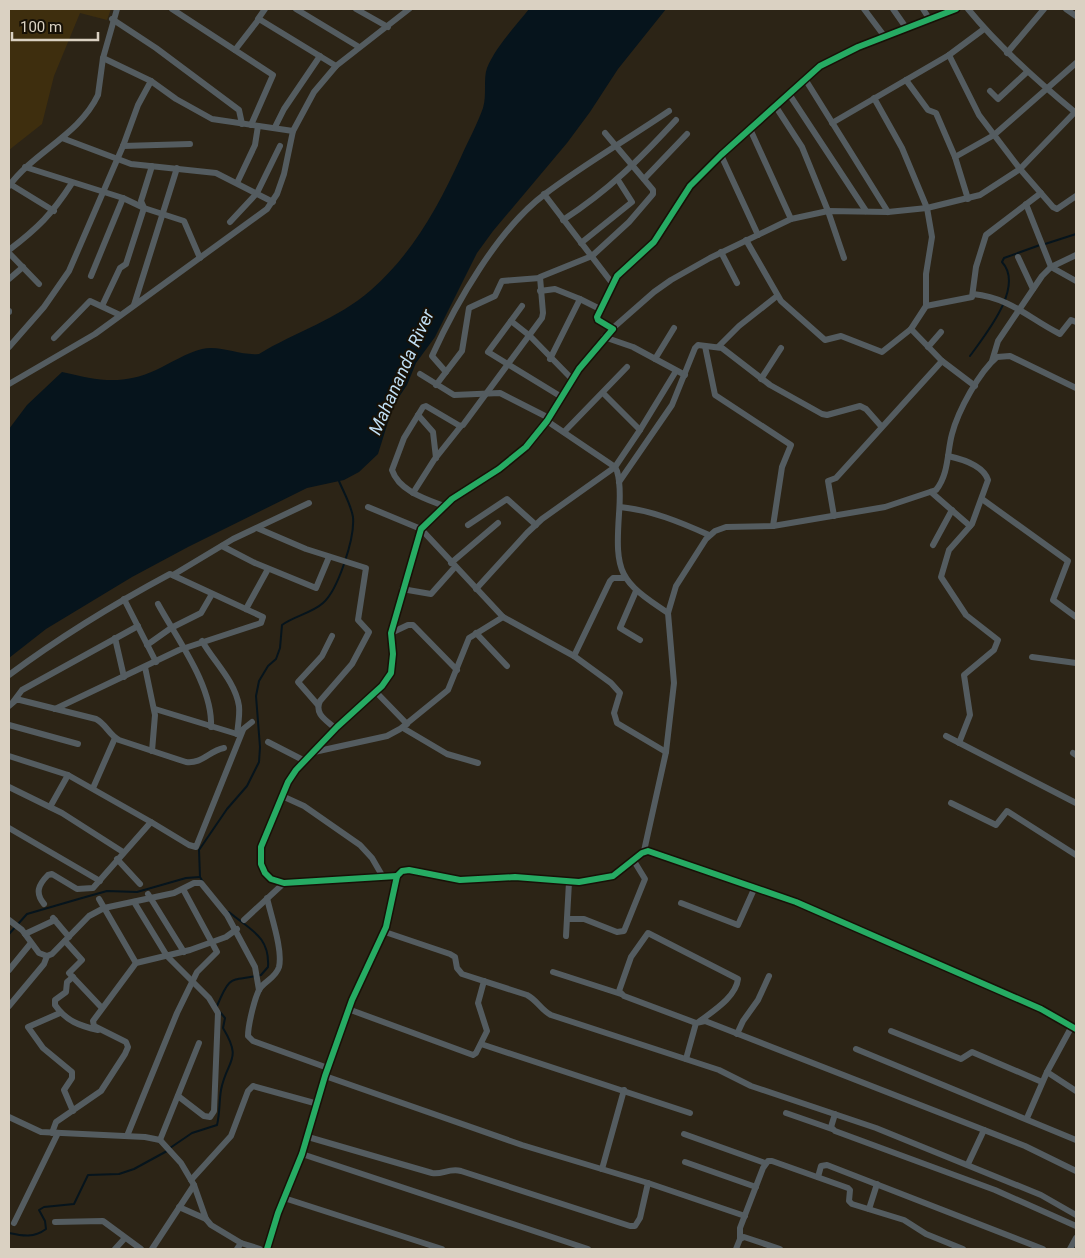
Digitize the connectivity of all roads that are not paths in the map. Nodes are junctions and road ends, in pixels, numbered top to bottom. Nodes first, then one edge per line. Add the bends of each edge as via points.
1 (117, 9) edge
2 (172, 9) edge
3 (265, 9) edge
4 (296, 9) edge
5 (356, 9) edge
6 (407, 9) edge
7 (864, 9) edge
8 (893, 9) edge
9 (923, 9) edge
10 (955, 9) edge
11 (968, 9) edge
12 (1044, 9) edge
13 (1066, 9) edge
14 (1076, 16) edge
15 (112, 19) junction
16 (258, 19) junction
17 (930, 20) junction
18 (388, 28) junction
19 (907, 29) junction
20 (984, 29) junction
21 (885, 37) junction
22 (359, 47) junction
23 (235, 50) junction
24 (1007, 52) junction
25 (948, 55) junction
26 (320, 56) junction
27 (103, 58) junction
28 (1076, 63) edge
29 (336, 66) junction
30 (1027, 72) junction
31 (805, 79) junction
32 (906, 80) junction
33 (151, 81) junction
34 (1046, 89) junction
35 (990, 91) dead end
36 (790, 94) junction
37 (874, 98) junction
38 (776, 107) junction
39 (668, 111) dead end
40 (1076, 112) edge
41 (676, 120) dead end
42 (832, 123) junction
43 (242, 124) junction
44 (255, 125) junction
45 (275, 127) junction
46 (750, 129) junction
47 (293, 131) junction
48 (605, 133) dead end
49 (687, 134) dead end
50 (994, 134) junction
51 (62, 138) junction
52 (190, 144) dead end
53 (123, 146) junction
54 (280, 146) dead end
55 (617, 147) junction
56 (721, 155) junction
57 (955, 157) junction
58 (117, 158) junction
59 (633, 165) junction
60 (152, 166) junction
61 (25, 167) junction
62 (178, 168) junction
63 (1020, 169) junction
64 (644, 179) junction
65 (618, 180) junction
66 (72, 183) junction
67 (237, 183) junction
68 (9, 185) edge
69 (102, 192) junction
70 (258, 193) junction
71 (1041, 193) junction
72 (544, 194) junction
73 (1076, 196) edge
74 (123, 198) junction
75 (968, 200) junction
76 (272, 202) junction
77 (1026, 204) junction
78 (144, 208) junction
79 (927, 208) junction
80 (54, 211) junction
81 (828, 211) junction
82 (866, 212) junction
83 (888, 212) junction
84 (163, 214) junction
85 (791, 219) junction
86 (564, 220) junction
87 (230, 222) dead end
88 (758, 235) junction
89 (746, 240) junction
90 (580, 243) junction
91 (9, 252) edge
92 (721, 252) junction
93 (1076, 255) edge
94 (592, 256) junction
95 (1018, 257) dead end
96 (200, 258) junction
97 (844, 258) dead end
98 (23, 267) junction
99 (1051, 267) junction
100 (91, 276) dead end
101 (540, 278) junction
102 (9, 279) edge
103 (1076, 281) edge
104 (612, 283) junction
105 (737, 283) dead end
106 (39, 284) dead end
107 (1034, 288) junction
108 (540, 292) junction
109 (973, 294) junction
110 (777, 296) junction
111 (580, 298) junction
112 (134, 305) junction
113 (102, 306) junction
114 (522, 306) dead end
115 (926, 306) junction
116 (600, 309) junction
117 (1020, 309) junction
118 (120, 315) junction
119 (511, 321) junction
120 (1076, 322) edge
121 (613, 328) junction
122 (674, 328) dead end
123 (912, 329) junction
124 (941, 332) dead end
125 (530, 336) junction
126 (604, 337) junction
127 (54, 338) dead end
128 (705, 346) junction
129 (9, 347) edge
130 (718, 347) junction
131 (928, 347) junction
132 (781, 348) dead end
133 (550, 358) junction
134 (655, 359) junction
135 (942, 361) junction
136 (992, 361) junction
137 (507, 364) junction
138 (628, 367) dead end
139 (676, 371) junction
140 (446, 372) junction
141 (420, 374) dead end
142 (685, 375) junction
143 (572, 379) junction
144 (761, 379) junction
145 (9, 384) edge
146 (436, 385) junction
147 (975, 386) junction
148 (1076, 388) edge
149 (487, 394) junction
150 (604, 394) junction
151 (560, 396) junction
152 (418, 415) junction
153 (548, 419) junction
154 (461, 426) junction
155 (881, 426) junction
156 (640, 430) junction
157 (564, 432) junction
158 (948, 456) junction
159 (436, 458) junction
160 (615, 467) junction
161 (619, 482) junction
162 (931, 492) junction
163 (413, 494) junction
164 (982, 499) junction
165 (310, 503) dead end
166 (444, 506) junction
167 (368, 507) dead end
168 (620, 507) junction
169 (952, 510) junction
170 (834, 516) junction
171 (498, 523) dead end
172 (468, 525) dead end
173 (536, 525) junction
174 (773, 526) junction
175 (970, 526) junction
176 (257, 528) junction
177 (421, 529) junction
178 (709, 535) junction
179 (933, 545) dead end
180 (222, 546) junction
181 (329, 556) junction
182 (453, 565) junction
183 (268, 568) junction
184 (173, 575) junction
185 (624, 578) junction
186 (402, 589) junction
187 (476, 589) junction
188 (636, 590) junction
189 (212, 594) junction
190 (124, 599) junction
191 (158, 604) dead end
192 (246, 609) junction
193 (668, 613) junction
194 (503, 617) junction
195 (1076, 617) edge
196 (138, 626) junction
197 (171, 628) junction
198 (391, 633) junction
199 (476, 633) junction
200 (332, 636) dead end
201 (115, 638) junction
202 (640, 640) dead end
203 (202, 641) junction
204 (147, 644) junction
205 (183, 649) junction
206 (574, 656) junction
207 (1032, 657) dead end
208 (156, 662) junction
209 (1076, 663) edge
210 (507, 666) dead end
211 (145, 667) junction
212 (457, 670) junction
213 (9, 676) edge
214 (124, 677) junction
215 (375, 691) junction
216 (11, 704) edge
217 (318, 705) junction
218 (55, 709) junction
219 (155, 709) junction
220 (252, 722) dead end
221 (9, 726) edge
222 (211, 726) junction
223 (405, 726) junction
224 (335, 728) junction
225 (243, 730) junction
226 (237, 734) junction
227 (946, 736) dead end
228 (115, 738) junction
229 (268, 742) dead end
230 (960, 743) junction
231 (78, 744) dead end
232 (224, 748) dead end
233 (152, 751) junction
234 (314, 752) junction
235 (666, 752) junction
236 (9, 756) edge
237 (305, 761) junction
238 (478, 763) dead end
239 (68, 775) junction
240 (9, 787) edge
241 (93, 788) junction
242 (282, 796) junction
243 (1076, 803) edge
244 (951, 804) dead end
245 (50, 807) junction
246 (151, 822) junction
247 (9, 828) edge
248 (644, 851) junction
249 (123, 852) junction
250 (1076, 855) edge
251 (117, 859) junction
252 (634, 861) junction
253 (397, 876) junction
254 (384, 877) junction
255 (100, 881) junction
256 (569, 882) junction
257 (284, 883) junction
258 (140, 884) dead end
259 (755, 887) junction
260 (183, 889) junction
261 (150, 896) junction
262 (267, 898) junction
263 (99, 899) dead end
264 (134, 902) junction
265 (681, 903) dead end
266 (44, 904) dead end
267 (104, 908) junction
268 (567, 919) junction
269 (244, 920) dead end
270 (9, 921) edge
271 (236, 930) junction
272 (23, 932) junction
273 (385, 932) junction
274 (566, 936) dead end
275 (67, 939) junction
276 (213, 942) junction
277 (32, 943) junction
278 (184, 952) junction
279 (47, 956) junction
280 (167, 956) junction
281 (136, 964) junction
282 (9, 970) edge
283 (553, 972) dead end
284 (769, 976) dead end
285 (73, 978) junction
286 (192, 981) junction
287 (484, 981) junction
288 (259, 990) junction
289 (620, 994) junction
290 (9, 1006) edge
291 (101, 1007) junction
292 (348, 1009) junction
293 (60, 1013) junction
294 (698, 1022) junction
295 (1074, 1027) edge
296 (98, 1030) junction
297 (891, 1031) dead end
298 (736, 1034) junction
299 (199, 1043) dead end
300 (481, 1044) junction
301 (856, 1049) dead end
302 (686, 1059) junction
303 (328, 1068) junction
304 (1046, 1072) junction
305 (325, 1076) junction
306 (1042, 1082) junction
307 (624, 1090) junction
308 (1076, 1091) edge
309 (178, 1096) junction
310 (318, 1104) junction
311 (73, 1111) junction
312 (690, 1113) dead end
313 (786, 1113) dead end
314 (835, 1114) junction
315 (9, 1116) edge
316 (1027, 1118) junction
317 (832, 1129) junction
318 (984, 1130) junction
319 (55, 1133) junction
320 (684, 1134) dead end
321 (127, 1136) junction
322 (308, 1137) junction
323 (1076, 1140) edge
324 (162, 1142) junction
325 (302, 1154) junction
326 (685, 1162) dead end
327 (765, 1163) junction
328 (968, 1164) junction
329 (602, 1169) junction
330 (1076, 1170) edge
331 (818, 1178) junction
332 (192, 1182) junction
333 (648, 1183) junction
334 (877, 1184) junction
335 (756, 1187) junction
336 (284, 1198) junction
337 (179, 1207) junction
338 (869, 1209) junction
339 (1074, 1213) edge
340 (745, 1216) junction
341 (206, 1220) junction
342 (1067, 1221) junction
343 (55, 1222) dead end
344 (14, 1223) dead end
345 (1076, 1226) edge
346 (125, 1238) junction
347 (1076, 1238) edge
348 (740, 1239) junction
349 (241, 1243) junction
350 (115, 1249) edge
351 (141, 1249) edge
352 (152, 1249) edge
353 (236, 1249) edge
354 (260, 1249) edge
355 (267, 1249) edge
356 (442, 1249) edge
357 (588, 1249) edge
358 (736, 1249) edge
359 (780, 1249) edge
360 (963, 1249) edge
361 (1043, 1249) edge
362 (1070, 1249) edge

1 - 15 street
2 - 23 street
3 - 16 street
4 - 22 street
5 - 18 street
6 - 18 street
7 - 21 street
8 - 19 street
9 - 17 street
10 - 17 street
11 - 20 street
12 - 24 street
13 - 14 street
15 - 27 street
15 - 43 street via 239,110
16 - 23 street
16 - 26 street
17 - 19 street
18 - 22 street
19 - 21 street
20 - 24 street
20 - 25 street
21 - 31 street via 824,63
22 - 29 street
23 - 44 street via 273,75
24 - 30 street
25 - 32 street
25 - 50 street via 977,112
26 - 29 street
26 - 45 street
27 - 33 street
27 - 51 street via 94,103
28 - 34 street
29 - 47 street via 314,92
30 - 34 street
30 - 35 street via 998,99
31 - 36 street
31 - 42 street
32 - 37 street
32 - 57 street via 928,110 936,112
33 - 43 street via 212,119
33 - 53 street
34 - 40 street
34 - 50 street
36 - 38 street
36 - 82 street
37 - 42 street
37 - 79 street via 902,148
38 - 46 street
38 - 81 street via 802,147
39 - 55 street
40 - 63 street
41 - 59 street
42 - 83 street
43 - 44 street
44 - 45 street
44 - 67 street via 255,145
45 - 47 street
46 - 56 street
46 - 85 street
47 - 76 street via 284,174
48 - 55 street
49 - 64 street
50 - 57 street
50 - 63 street
51 - 58 street
51 - 61 street
52 - 53 street
53 - 58 street
54 - 70 street
55 - 59 street
55 - 72 street
56 - 88 street
56 - 104 street via 690,186 654,242
57 - 75 street
58 - 60 street
58 - 69 street
59 - 64 street
59 - 65 street
60 - 62 street
60 - 78 street via 141,201
61 - 66 street
61 - 68 street
62 - 67 street via 216,173
62 - 84 street
63 - 71 street
63 - 75 street
64 - 94 street via 653,194 629,222
65 - 86 street
65 - 90 street via 632,202
66 - 69 street
66 - 80 street
67 - 70 street
68 - 80 street
69 - 74 street
69 - 129 street via 68,270 44,307
70 - 76 street
70 - 87 street
71 - 73 street via 1055,209
71 - 77 street
72 - 86 street
72 - 140 street via 493,248 463,298 432,356
74 - 78 street
74 - 100 street
75 - 79 street
76 - 96 street via 262,214
77 - 99 street
77 - 109 street via 985,237 976,267
78 - 84 street
78 - 113 street via 126,264 120,268
79 - 83 street
79 - 115 street via 932,236 926,274
80 - 91 street
81 - 82 street
81 - 85 street
81 - 97 street
82 - 83 street
84 - 96 street via 187,223
84 - 112 street
85 - 88 street
86 - 90 street
88 - 89 street
89 - 92 street
89 - 110 street
90 - 94 street
91 - 98 street
92 - 105 street
92 - 121 street via 654,292
93 - 99 street
94 - 101 street
94 - 104 street
95 - 107 street
96 - 112 street
98 - 102 street
98 - 106 street
99 - 103 street
99 - 107 street
101 - 108 street
101 - 140 street via 502,281 495,296 469,308 462,351
104 - 116 street
107 - 117 street
108 - 111 street via 555,289
108 - 125 street via 543,316
109 - 115 street via 971,298
109 - 117 street via 993,296
110 - 123 street via 825,340 842,337 882,352
110 - 130 street
111 - 116 street
111 - 133 street
112 - 118 street
113 - 118 street
113 - 127 street via 90,301
114 - 119 street
115 - 123 street
116 - 121 street via 598,320
117 - 120 street via 1060,334 1071,320
117 - 136 street via 998,341
118 - 145 street via 95,334
119 - 125 street
119 - 137 street via 488,351
121 - 126 street
122 - 134 street
123 - 131 street
124 - 131 street
125 - 133 street
125 - 137 street
126 - 134 street
126 - 143 street
128 - 130 street
128 - 142 street via 695,348
128 - 174 street via 716,396 791,445 782,467
130 - 144 street
131 - 135 street
132 - 144 street
133 - 143 street
134 - 139 street
135 - 147 street
135 - 155 street
136 - 147 street
136 - 148 street via 997,357 1010,356
137 - 149 street
137 - 151 street
138 - 150 street
139 - 142 street
139 - 156 street
140 - 146 street
141 - 146 street
142 - 161 street via 672,405
143 - 151 street
144 - 155 street via 824,415 861,407
146 - 149 street via 454,395
147 - 158 street via 955,425
149 - 153 street via 502,394
149 - 154 street
150 - 156 street
150 - 157 street
151 - 153 street
152 - 154 street via 426,406
152 - 159 street via 433,432
152 - 163 street via 404,438 392,470
153 - 157 street
153 - 166 street via 534,439 515,457
154 - 159 street
155 - 170 street via 836,478 828,481
156 - 160 street
157 - 160 street
158 - 162 street via 941,484
158 - 164 street via 970,462 986,476 988,480
159 - 163 street
160 - 161 street
160 - 173 street
161 - 168 street
162 - 169 street
162 - 170 street via 885,506
163 - 166 street
164 - 175 street
164 - 195 street via 1068,560 1053,600
165 - 176 street
166 - 177 street
167 - 177 street
168 - 178 street via 637,509
168 - 185 street via 618,545
169 - 175 street
169 - 179 street
170 - 174 street
171 - 182 street
172 - 173 street via 508,499
173 - 187 street
174 - 178 street via 726,527
175 - 230 street via 948,550 941,577 965,614 998,640 994,650 964,675 970,715
176 - 180 street
176 - 181 street
177 - 182 street
177 - 186 street
178 - 193 street via 676,586
180 - 183 street
180 - 184 street
181 - 183 street via 317,588
181 - 217 street via 366,568 358,620 369,632 352,664
182 - 186 street via 431,594
182 - 187 street
183 - 192 street
184 - 189 street
184 - 190 street
185 - 188 street
185 - 206 street via 610,580
186 - 198 street
187 - 194 street
188 - 193 street
188 - 202 street via 620,628
189 - 192 street
189 - 197 street via 201,614
190 - 196 street
190 - 213 street via 51,644
191 - 197 street
192 - 203 street via 263,616 261,622
193 - 235 street via 674,683
194 - 199 street
194 - 206 street
196 - 201 street
196 - 204 street
197 - 204 street
197 - 205 street
198 - 212 street via 408,624 413,625
198 - 215 street via 392,673
199 - 210 street
199 - 212 street via 467,641
200 - 217 street via 322,656 298,682
201 - 214 street
201 - 216 street via 22,690
203 - 205 street
203 - 226 street via 213,661 222,668 237,699
204 - 208 street
205 - 208 street
205 - 222 street via 208,700
206 - 235 street via 619,691 614,712 617,723
207 - 209 street
208 - 211 street
211 - 214 street
211 - 219 street
212 - 223 street via 453,684 444,695
214 - 218 street
215 - 223 street
215 - 224 street
216 - 218 street via 20,700
217 - 224 street via 318,711
218 - 228 street via 101,721
219 - 222 street
219 - 233 street
220 - 225 street
221 - 231 street
222 - 226 street
223 - 234 street via 387,736
223 - 238 street via 447,754
224 - 234 street
225 - 226 street
225 - 246 street via 196,847 189,846
227 - 230 street
228 - 233 street
228 - 241 street
229 - 237 street
230 - 243 street
232 - 233 street via 213,750 201,761 192,763
234 - 237 street
235 - 248 street
236 - 239 street
237 - 242 street via 292,775
239 - 241 street
239 - 245 street
240 - 245 street
241 - 246 street
242 - 254 street via 304,806 360,845
242 - 257 street via 260,856 265,873 271,879
244 - 250 street via 996,825 1007,811
245 - 249 street
246 - 249 street
247 - 255 street
248 - 252 street
248 - 259 street
249 - 251 street
251 - 255 street
251 - 258 street
252 - 256 street via 606,878
252 - 268 street via 645,879 624,931 617,932 584,919
253 - 254 street
253 - 256 street via 410,870 460,880 515,877
253 - 273 street
254 - 257 street
255 - 266 street via 94,889 77,889 52,874 48,875 37,890
256 - 268 street
257 - 262 street
259 - 265 street via 737,925
259 - 295 street via 1041,1009
260 - 261 street
260 - 271 street via 194,883 204,884
260 - 276 street
261 - 264 street
261 - 278 street
262 - 269 street
262 - 288 street via 279,951 279,966 273,978
263 - 267 street
264 - 267 street
264 - 280 street
267 - 275 street via 89,916
267 - 281 street
268 - 274 street
270 - 272 street
271 - 276 street
271 - 288 street via 257,975
272 - 275 street via 54,918
272 - 277 street
273 - 287 street via 450,954 459,971
273 - 292 street
275 - 279 street
275 - 285 street via 82,960 70,970
276 - 278 street
276 - 286 street via 216,956 200,968
277 - 279 street via 39,953
277 - 282 street
278 - 280 street
279 - 290 street
280 - 281 street
280 - 286 street
281 - 291 street
283 - 289 street
284 - 298 street
285 - 291 street
285 - 293 street via 68,982 66,992 54,1002
286 - 309 street via 218,1012 214,1111 207,1118
286 - 321 street
287 - 300 street via 478,1003 487,1028
287 - 302 street via 527,995 551,1015
288 - 303 street via 248,1032 250,1039
289 - 294 street
289 - 294 street via 628,963 648,933 738,979 726,1000
291 - 296 street via 93,1021
292 - 300 street via 469,1054 476,1053
292 - 303 street
293 - 296 street via 79,1025
293 - 311 street via 28,1027 43,1048 72,1072 64,1090
294 - 298 street via 705,1021
294 - 302 street
295 - 304 street
296 - 311 street via 120,1038 128,1047 107,1084
297 - 306 street via 961,1059 972,1052
298 - 318 street
299 - 309 street
300 - 307 street
301 - 316 street
302 - 314 street via 719,1070 751,1086
303 - 305 street
304 - 306 street
304 - 308 street
305 - 310 street
305 - 329 street via 522,1145
306 - 316 street
307 - 312 street
307 - 329 street
309 - 324 street
310 - 322 street
310 - 332 street via 253,1086 248,1091 231,1136
311 - 319 street via 56,1122
313 - 317 street
314 - 317 street
314 - 328 street
315 - 319 street via 31,1129
316 - 323 street
317 - 342 street via 995,1190
318 - 328 street
318 - 330 street
319 - 321 street
319 - 344 street
320 - 327 street
321 - 324 street
322 - 325 street
322 - 333 street via 432,1173 453,1169 461,1171 630,1226 635,1226 640,1218
324 - 332 street
325 - 336 street
325 - 357 street
326 - 335 street
327 - 331 street via 777,1162
327 - 335 street
328 - 339 street
329 - 333 street
331 - 334 street via 824,1164
331 - 338 street via 848,1188 850,1203
332 - 337 street
332 - 341 street
333 - 340 street
334 - 338 street
334 - 361 street
335 - 340 street
336 - 355 street
336 - 356 street
337 - 341 street
337 - 352 street
338 - 360 street via 904,1220 926,1234
339 - 342 street
340 - 348 street
341 - 349 street
342 - 345 street
343 - 346 street via 103,1221
346 - 350 street
346 - 351 street
347 - 362 street
348 - 358 street
348 - 359 street via 748,1238
349 - 353 street
349 - 354 street

